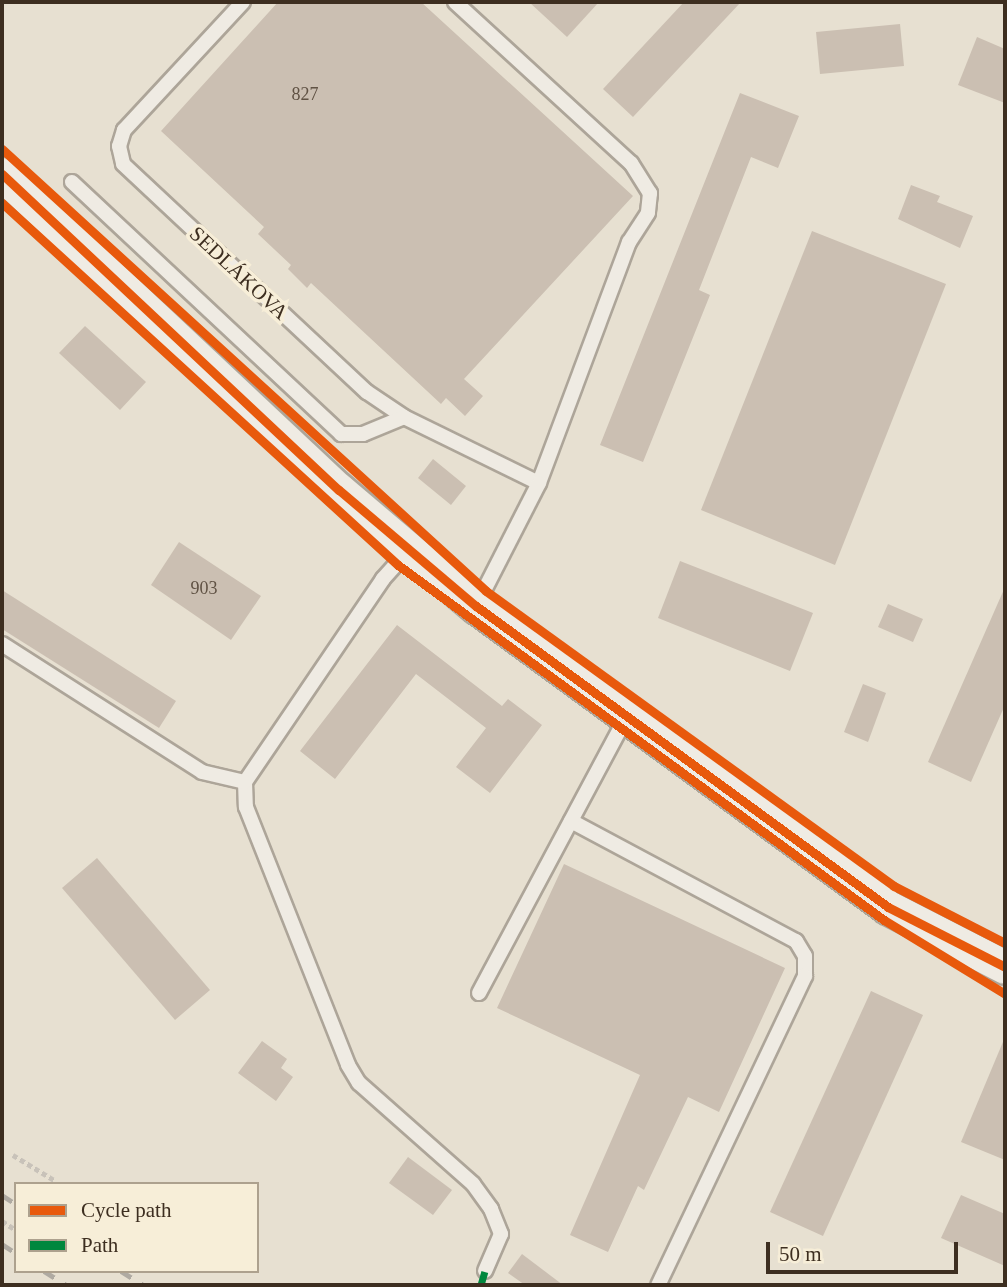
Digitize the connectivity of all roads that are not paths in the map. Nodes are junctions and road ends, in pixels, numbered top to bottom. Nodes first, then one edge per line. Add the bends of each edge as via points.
1 (243, 2) edge
2 (455, 2) edge
3 (2, 174) edge
4 (72, 182) dead end
5 (404, 418) junction
6 (539, 483) junction
7 (408, 551) junction
8 (476, 606) junction
9 (2, 643) edge
10 (627, 716) junction
11 (245, 782) junction
12 (570, 821) junction
13 (1005, 967) edge
14 (479, 993) dead end
15 (485, 1271) dead end
16 (658, 1285) edge

1 - 5 lane, SEDLÁKOVA via 124,130 119,146 123,164 367,392
2 - 6 lane via 631,163 650,193 648,213 629,242
3 - 7 street
4 - 5 lane via 341,434 363,434
5 - 6 lane, SEDLÁKOVA
6 - 8 lane
7 - 8 street
7 - 11 lane via 383,579
8 - 10 street
9 - 11 lane via 202,772
10 - 12 lane
10 - 13 street via 888,907
11 - 15 lane via 246,807 348,1065 359,1083 472,1184 491,1209 501,1234
12 - 14 lane
12 - 16 lane via 796,941 805,956 805,976

